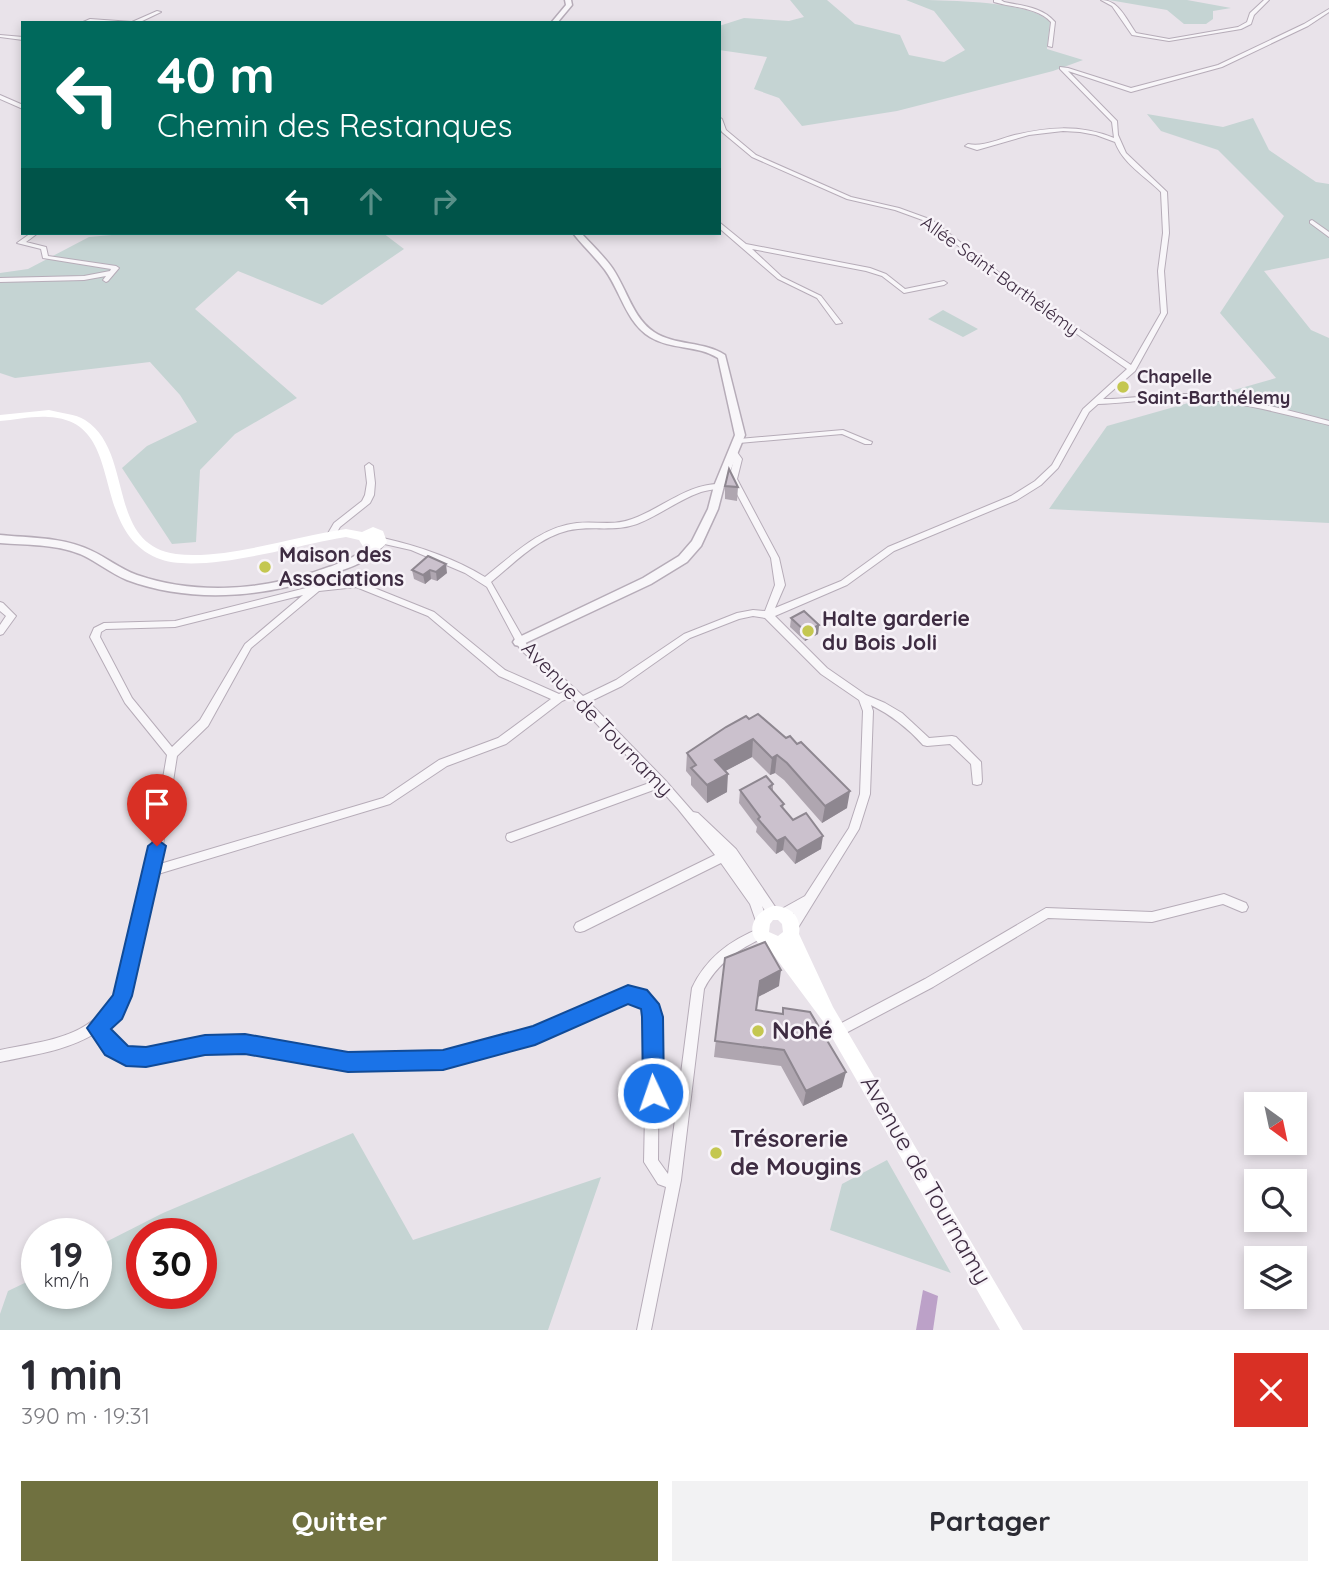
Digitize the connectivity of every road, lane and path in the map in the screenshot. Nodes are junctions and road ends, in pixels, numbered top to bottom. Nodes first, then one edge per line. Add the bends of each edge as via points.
1 (568, 0) edge
2 (996, 0) edge
3 (1103, 0) edge
4 (1268, 0) edge
5 (1329, 10) edge
6 (159, 12) dead end
7 (137, 21) edge
8 (556, 21) edge
9 (1, 37) edge
10 (21, 39) edge
11 (1050, 46) dead end
12 (0, 97) edge
13 (21, 106) edge
14 (721, 123) edge
15 (1114, 140) junction
16 (968, 146) dead end
17 (1312, 222) dead end
18 (721, 226) edge
19 (32, 235) edge
20 (579, 235) edge
21 (1329, 235) edge
22 (744, 246) junction
23 (0, 280) edge
24 (944, 283) dead end
25 (838, 323) dead end
26 (1132, 369) junction
27 (1095, 402) junction
28 (0, 418) edge
29 (1329, 423) edge
30 (739, 441) junction
31 (868, 442) dead end
32 (734, 453) junction
33 (369, 466) dead end
34 (719, 485) junction
35 (331, 535) junction
36 (0, 540) edge
37 (373, 542) junction
38 (486, 582) junction
39 (318, 588) junction
40 (0, 606) edge
41 (768, 615) junction
42 (0, 632) edge
43 (519, 642) junction
44 (572, 692) junction
45 (559, 698) junction
46 (863, 698) junction
47 (582, 701) junction
48 (172, 754) junction
49 (977, 781) dead end
50 (661, 783) junction
51 (511, 836) dead end
52 (728, 855) junction
53 (153, 871) junction
54 (1242, 907) dead end
55 (776, 926) junction
56 (580, 927) dead end
57 (833, 1022) junction
58 (97, 1028) junction
59 (0, 1056) edge
60 (673, 1182) junction
61 (644, 1330) edge
62 (1012, 1330) edge

1 - 8 street
2 - 11 street via 1050,17 1054,22
3 - 4 street via 1114,5 1134,34 1163,40 1239,28
5 - 15 street via 1220,66 1131,90 1062,68 1115,122
6 - 7 street
9 - 10 street
12 - 13 street
14 - 26 street, Allée Saint-Barthélémy via 754,156 849,198 930,221 1023,294
15 - 16 street via 1092,131 1060,127 977,148
15 - 26 street via 1121,153 1164,192 1167,212 1161,271 1164,313
17 - 21 street
18 - 22 street
19 - 23 street via 20,243 44,248 46,257 116,268 108,276
20 - 30 street via 609,271 644,329 670,343 722,357 736,405
22 - 24 street via 868,269 905,292
22 - 25 street via 780,278 819,296
26 - 27 street
27 - 29 street via 1202,397
27 - 41 street via 1055,466 1026,491 891,549 844,583
28 - 35 main road via 61,415 87,424 103,443 127,527 162,555 209,556
30 - 31 street via 843,432
30 - 32 street
32 - 34 street
32 - 41 street via 738,458 733,479 775,558 780,585
33 - 35 street via 373,488 364,506
34 - 38 street via 704,487 635,522 612,528 562,529 531,544
34 - 43 street via 706,527 683,559
35 - 37 main road via 355,533
36 - 37 street via 71,547 135,578 201,591 233,591 321,574 353,560
37 - 38 street via 413,548
38 - 43 street, Avenue de Tournamy
39 - 45 street via 357,584 408,602 431,614 502,673
39 - 48 street via 248,646 204,723
39 - 48 street via 175,624 96,630 95,637 128,700
40 - 42 street via 11,615
41 - 46 street via 824,671
41 - 47 street via 737,616 687,636
43 - 44 street, Avenue de Tournamy
44 - 45 street
44 - 47 street, Avenue de Tournamy
45 - 53 street via 502,741 443,763 386,800
46 - 49 street via 908,721 927,742 952,740 976,762
46 - 55 street via 867,711 865,793 854,829 813,898
47 - 50 street, Avenue de Tournamy
48 - 53 street
50 - 51 street
50 - 52 street, Avenue de Tournamy
52 - 55 street, Avenue de Tournamy via 755,902
52 - 56 street
53 - 58 street via 122,996 115,1012
54 - 57 street via 1224,899 1152,917 1046,913 929,983
55 - 57 main road, Avenue de Tournamy
55 - 60 street via 718,958 698,988
57 - 62 main road, Avenue de Tournamy
58 - 59 street via 78,1038
58 - 60 street via 112,1048 126,1056 245,1044 348,1062 443,1060 535,1035 628,994 640,997 649,1004 653,1017 651,1162 663,1179
60 - 61 street

